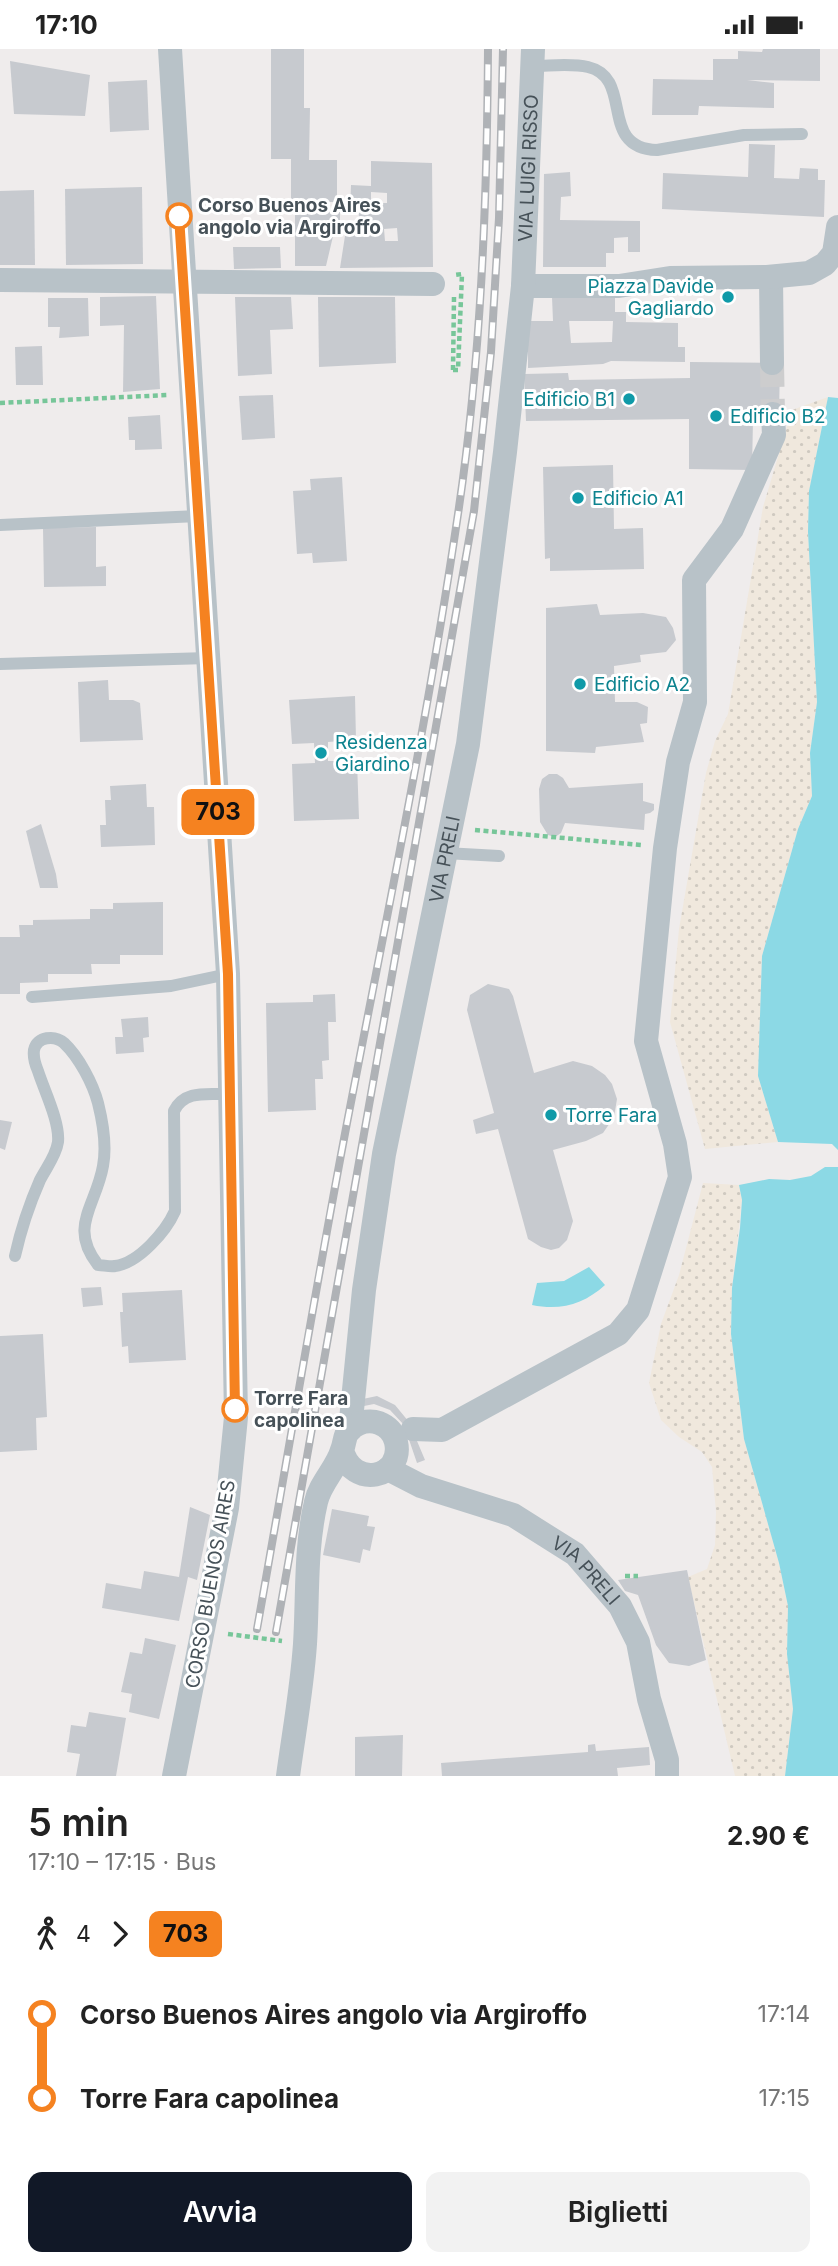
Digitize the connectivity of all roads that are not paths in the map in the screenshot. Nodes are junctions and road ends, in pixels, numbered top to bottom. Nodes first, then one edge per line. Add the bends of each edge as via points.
1 (170, 49) edge
2 (533, 58) edge
3 (802, 134) dead end
4 (838, 227) edge
5 (771, 277) junction
6 (0, 280) edge
7 (184, 281) junction
8 (523, 286) junction
9 (444, 289) road end
10 (772, 363) tunnel mouth
11 (773, 414) tunnel mouth
12 (198, 516) junction
13 (0, 525) edge
14 (208, 658) junction
15 (0, 664) edge
16 (445, 853) junction
17 (499, 856) dead end
18 (228, 974) junction
19 (32, 997) dead end
20 (230, 1094) junction
21 (15, 1256) dead end
22 (403, 1430) junction
23 (346, 1440) junction
24 (387, 1469) junction
25 (174, 1776) edge
26 (288, 1776) edge
27 (667, 1776) edge

1 - 7 street, CORSO BUENOS AIRES
2 - 3 lane via 590,67 607,79 614,90 623,134 648,150 744,135
2 - 8 street, VIA LUIGI RISSO
4 - 5 street via 834,253 825,264 809,273
5 - 8 street
5 - 10 street
6 - 7 street
7 - 9 street
7 - 12 street, CORSO BUENOS AIRES
8 - 16 street, VIA PRELI via 468,744
11 - 22 street via 774,435 732,529 694,580 695,702 678,762 665,848 646,1041 676,1144 680,1177 638,1310 618,1334 442,1430
12 - 13 lane
12 - 14 street, CORSO BUENOS AIRES
14 - 15 lane
14 - 18 street, CORSO BUENOS AIRES
16 - 17 lane
16 - 23 street, VIA PRELI via 384,1154
18 - 19 lane via 170,986
18 - 20 street, CORSO BUENOS AIRES
20 - 21 lane via 188,1096 179,1101 174,1111 175,1211 169,1224 146,1250 117,1266 98,1265 83,1239 84,1221 104,1165 105,1136 97,1099 63,1041 42,1039 36,1045 34,1061 58,1140 23,1219
20 - 25 street, CORSO BUENOS AIRES via 236,1417 227,1508
22 - 23 street via 363,1422
22 - 24 street
23 - 24 street, VIA PRELI via 349,1466 372,1476
23 - 26 street, VIA PRELI via 316,1499 307,1564 305,1644
24 - 27 street, VIA PRELI via 421,1486 513,1515 575,1554 620,1606 638,1642

